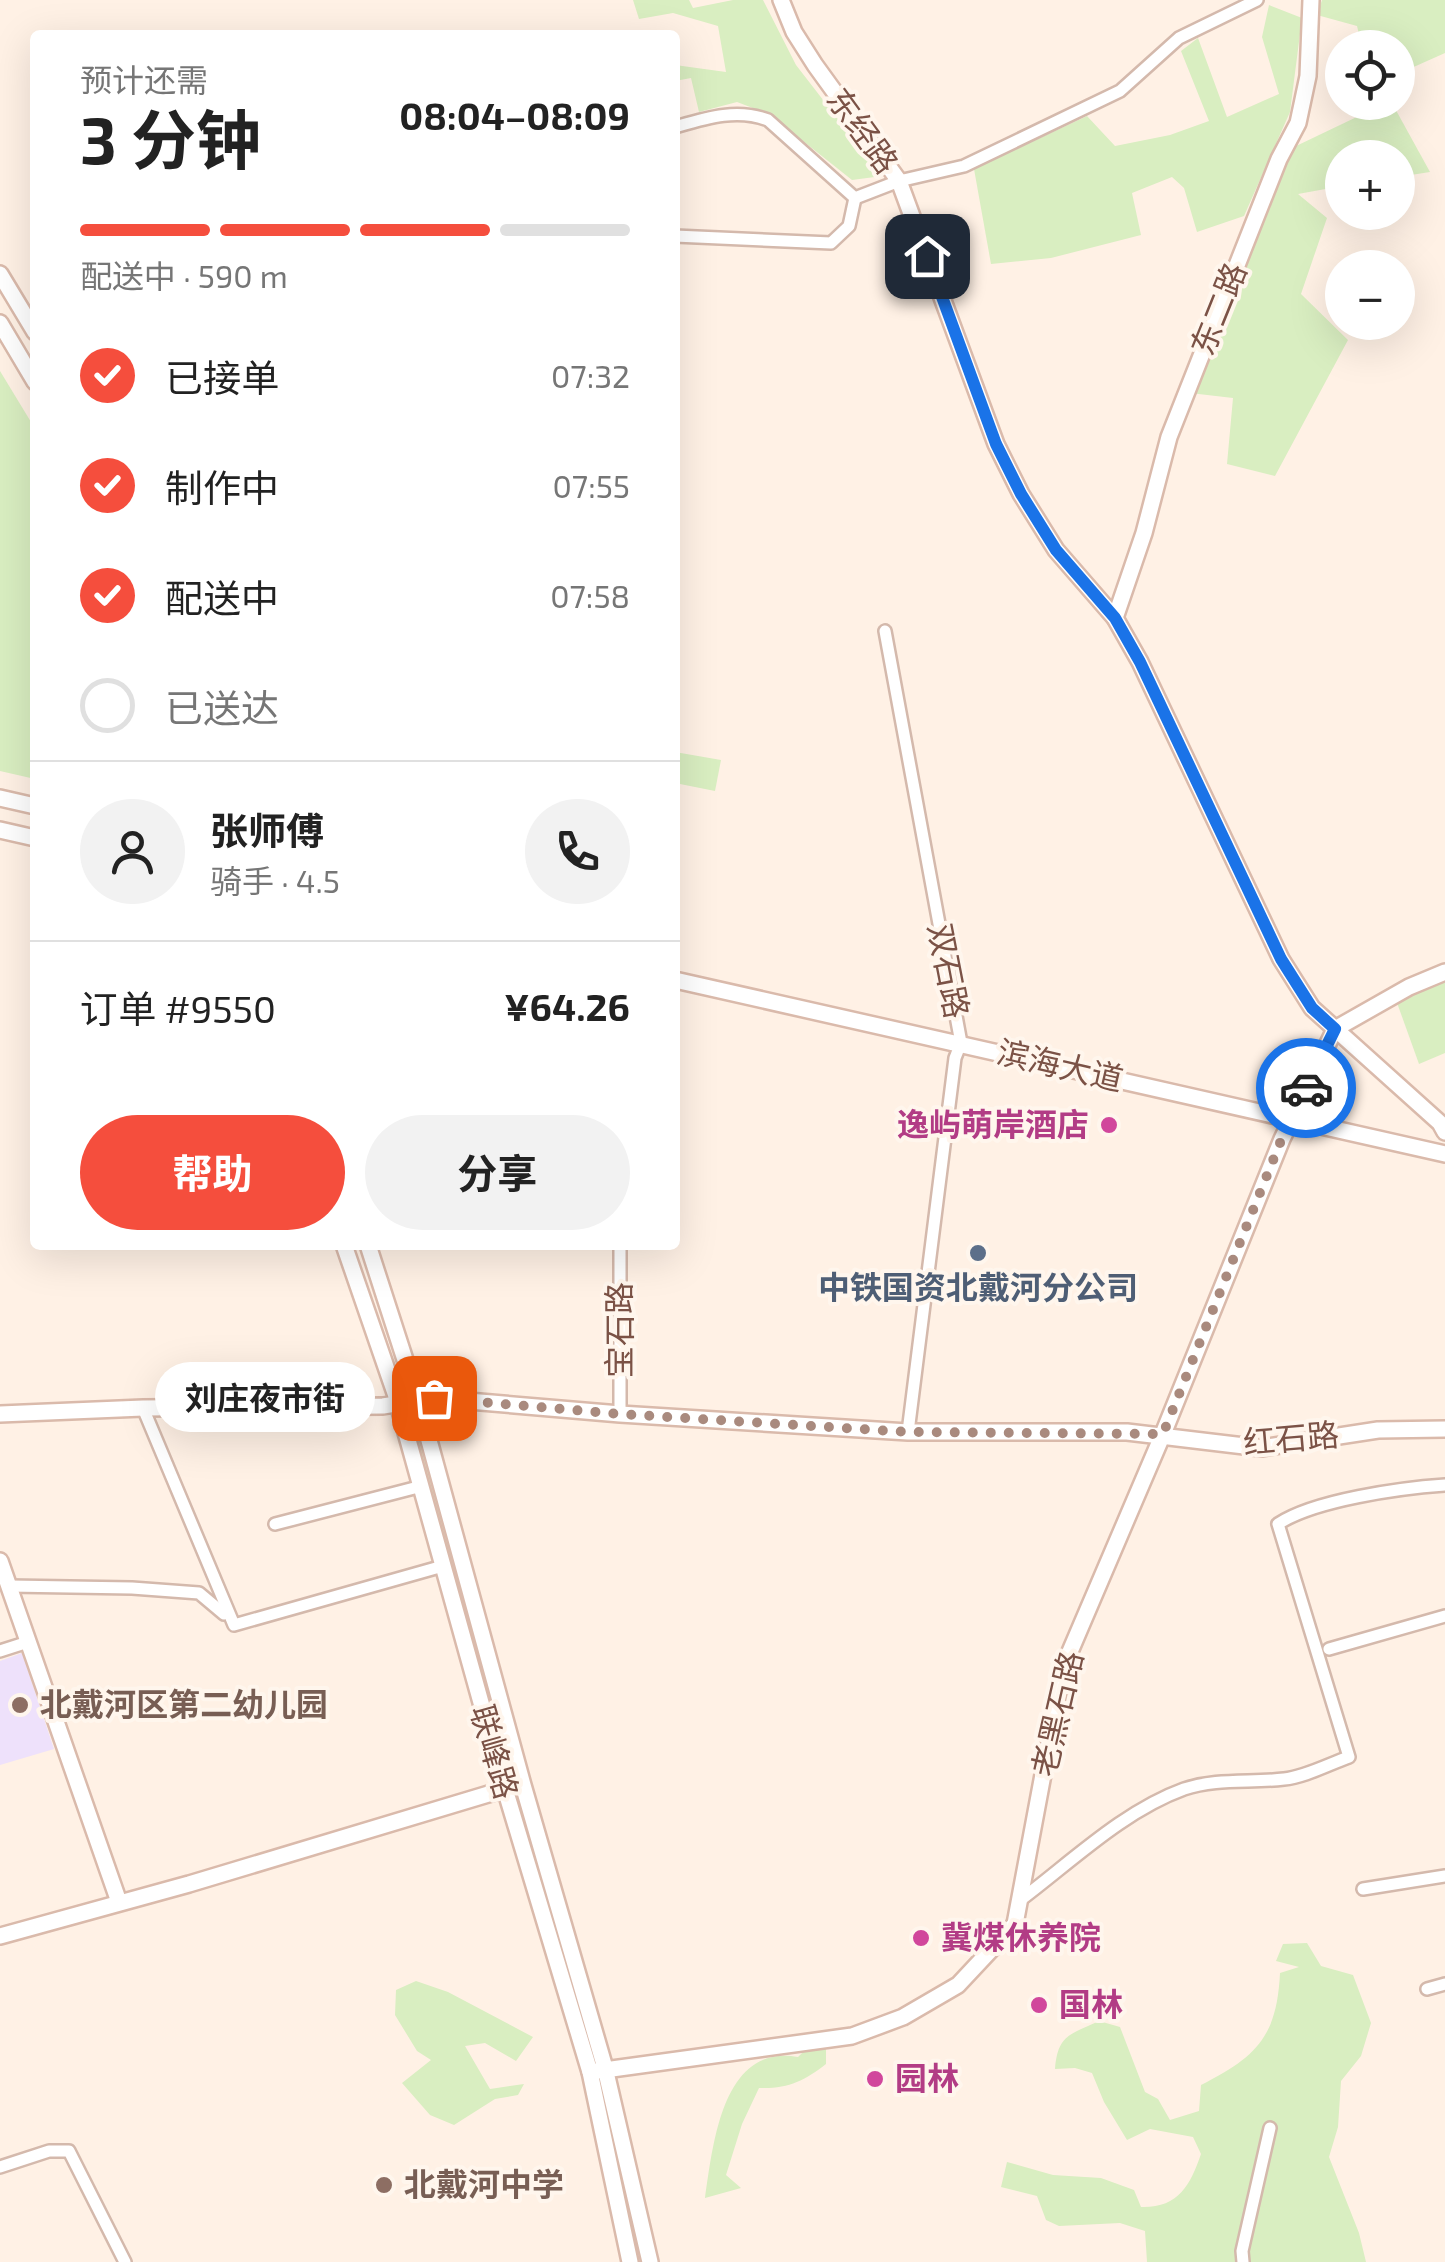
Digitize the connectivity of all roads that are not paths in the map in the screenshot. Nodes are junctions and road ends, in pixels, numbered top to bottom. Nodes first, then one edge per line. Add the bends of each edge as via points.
1 (781, 0) edge
2 (1257, 0) edge
3 (1311, 0) edge
4 (680, 126) edge
5 (899, 181) junction
6 (855, 198) junction
7 (680, 236) edge
8 (0, 274) edge
9 (0, 323) edge
10 (30, 324) edge
11 (30, 374) edge
12 (1115, 618) junction
13 (884, 631) dead end
14 (0, 798) edge
15 (30, 805) edge
16 (0, 830) edge
17 (30, 837) edge
18 (1445, 972) edge
19 (680, 981) edge
20 (1335, 1029) junction
21 (961, 1043) junction
22 (1292, 1117) junction
23 (1445, 1132) edge
24 (1445, 1154) edge
25 (346, 1250) edge
26 (370, 1250) edge
27 (620, 1250) edge
28 (418, 1400) junction
29 (398, 1403) junction
30 (142, 1408) junction
31 (0, 1414) edge
32 (620, 1414) junction
33 (1445, 1428) edge
34 (908, 1432) junction
35 (1163, 1434) junction
36 (1445, 1485) edge
37 (422, 1486) junction
38 (276, 1524) dead end
39 (0, 1561) edge
40 (442, 1566) junction
41 (9, 1586) junction
42 (1445, 1616) edge
43 (234, 1625) junction
44 (28, 1642) junction
45 (1328, 1649) dead end
46 (0, 1652) edge
47 (523, 1785) junction
48 (504, 1790) junction
49 (1445, 1876) edge
50 (1363, 1889) dead end
51 (119, 1902) junction
52 (1019, 1902) junction
53 (0, 1936) edge
54 (1445, 1984) edge
55 (1427, 1989) dead end
56 (597, 2070) junction
57 (1270, 2128) dead end
58 (0, 2167) edge
59 (125, 2262) edge
60 (630, 2262) edge
61 (650, 2262) edge
62 (1243, 2262) edge

1 - 5 main road, 东经路 via 815,65
2 - 5 street via 1179,38 1120,91 964,166
3 - 12 main road, 东二路 via 1308,76 1298,123 1169,436
4 - 6 street via 731,114 768,120
5 - 6 street
5 - 12 main road, 东经路 via 996,444 1056,550
6 - 7 street via 849,226 831,243
8 - 10 main road
9 - 11 main road
12 - 20 main road, 东经路 via 1281,959 1312,1008
13 - 21 street, 双石路
14 - 15 main road
16 - 17 main road
18 - 20 main road
19 - 21 main road, 滨海大道
20 - 22 main road, 老黑石路
20 - 23 main road, 东经路
21 - 22 main road, 滨海大道
21 - 34 street, 双石路
22 - 24 main road, 滨海大道
22 - 35 main road, 老黑石路
25 - 29 main road, 联峰路
26 - 28 main road, 联峰路
27 - 32 street, 宝石路
28 - 29 main road, 红石路
28 - 32 main road, 红石路
28 - 47 main road, 联峰路
29 - 30 main road, 红石路
29 - 37 main road, 联峰路
30 - 31 main road, 红石路
30 - 43 street
32 - 34 main road, 红石路
33 - 35 main road, 红石路 via 1378,1430 1261,1448
34 - 35 main road, 红石路
35 - 52 main road, 老黑石路 via 1064,1668
36 - 52 street via 1296,1512 1278,1524 1349,1757 1288,1779 1219,1781 1184,1790 1106,1835
37 - 38 street
37 - 40 main road, 联峰路
39 - 41 main road
40 - 43 street
40 - 48 main road, 联峰路
41 - 43 street via 199,1593
41 - 44 main road
42 - 45 street
44 - 46 street
44 - 51 main road
47 - 48 street
47 - 56 main road, 联峰路
48 - 51 main road
48 - 56 main road, 联峰路
49 - 50 street
51 - 53 main road
52 - 56 main road, 老黑石路 via 1014,1924 958,1985 903,2017 852,2036
54 - 55 street
56 - 60 main road, 联峰路
56 - 61 main road, 联峰路
57 - 62 street
58 - 59 street via 49,2150 69,2151

